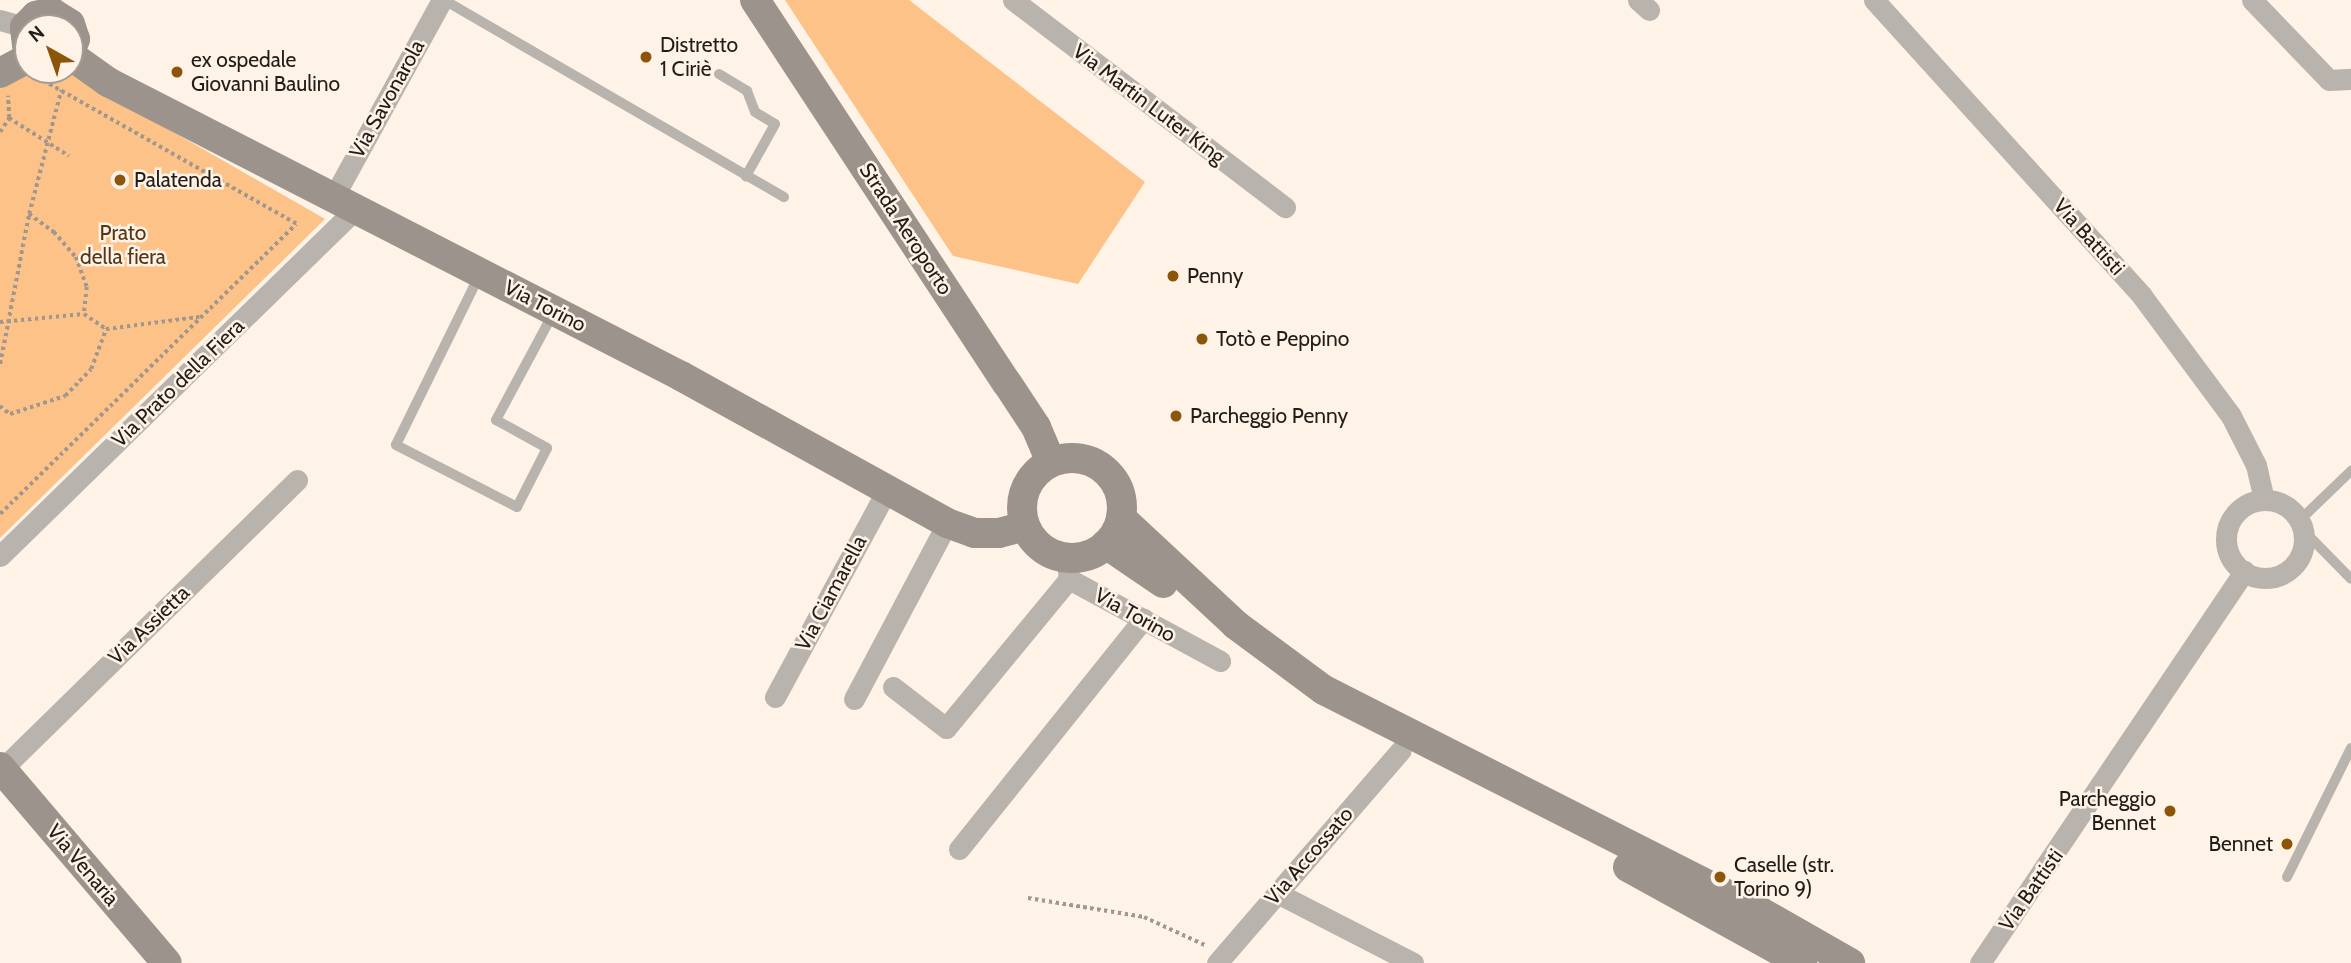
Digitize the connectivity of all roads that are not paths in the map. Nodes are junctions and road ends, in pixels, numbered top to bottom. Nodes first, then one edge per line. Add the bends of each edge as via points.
1 (443, 0) edge
2 (755, 0) edge
3 (1013, 0) edge
4 (1874, 0) edge
5 (2252, 0) edge
6 (71, 9) edge
7 (42, 14) edge
8 (14, 57) edge
9 (84, 65) edge
10 (0, 73) edge
11 (719, 74) dead end
12 (2351, 79) edge
13 (746, 176) junction
14 (784, 197) dead end
15 (344, 204) junction
16 (1285, 207) dead end
17 (481, 273) junction
18 (555, 311) junction
19 (1051, 462) junction
20 (2351, 472) edge
21 (297, 480) dead end
22 (887, 490) junction
23 (2264, 499) junction
24 (947, 523) junction
25 (2302, 525) junction
26 (1025, 526) junction
27 (1113, 531) junction
28 (0, 556) edge
29 (1068, 568) junction
30 (2244, 571) junction
31 (2351, 579) edge
32 (1143, 619) junction
33 (1220, 661) dead end
34 (893, 687) dead end
35 (775, 697) dead end
36 (854, 699) dead end
37 (2351, 748) edge
38 (1401, 750) junction
39 (4, 777) edge
40 (959, 849) dead end
41 (2287, 877) dead end
42 (1277, 893) junction
43 (1221, 958) edge
44 (167, 963) edge
45 (1413, 963) edge
46 (1802, 963) edge
47 (1850, 963) edge
48 (1980, 963) edge

1 - 13 lane
1 - 15 street, Via Savonarola
2 - 19 main road, Strada Aeroporto via 1007,383
3 - 16 street, Via Martin Luter King
4 - 23 street, Via Battisti via 2150,306 2231,416 2256,465
5 - 12 street via 2329,80
6 - 7 main road
8 - 10 main road
9 - 15 main road, Via Torino
11 - 13 lane via 747,91 755,112 775,124
13 - 14 lane
15 - 17 main road, Via Torino
15 - 28 street, Via Prato della Fiera
17 - 18 main road, Via Torino
17 - 18 lane via 396,445 517,507 547,448 496,420
18 - 22 main road, Via Torino
19 - 26 main road via 1038,471 1023,496
19 - 27 main road via 1080,458 1106,471 1120,493
20 - 25 lane
21 - 39 street, Via Assietta
22 - 24 main road, Via Torino
22 - 35 street, Via Ciamarella
23 - 25 street via 2285,505
23 - 30 street via 2236,514 2227,533 2230,555
24 - 26 main road, Via Torino via 974,533
24 - 36 street
25 - 30 street via 2302,552 2290,569 2267,578
25 - 31 lane
26 - 29 main road
27 - 29 main road
27 - 38 main road via 1144,566 1281,682
27 - 47 main road via 1324,690 1751,907
29 - 32 street, Via Torino
29 - 34 street via 946,728
30 - 48 street, Via Battisti
32 - 33 street, Via Torino
32 - 40 street
37 - 41 lane
38 - 42 street, Via Accossato
38 - 46 main road
39 - 44 main road, Via Venaria
42 - 43 street, Via Accossato
42 - 45 street

